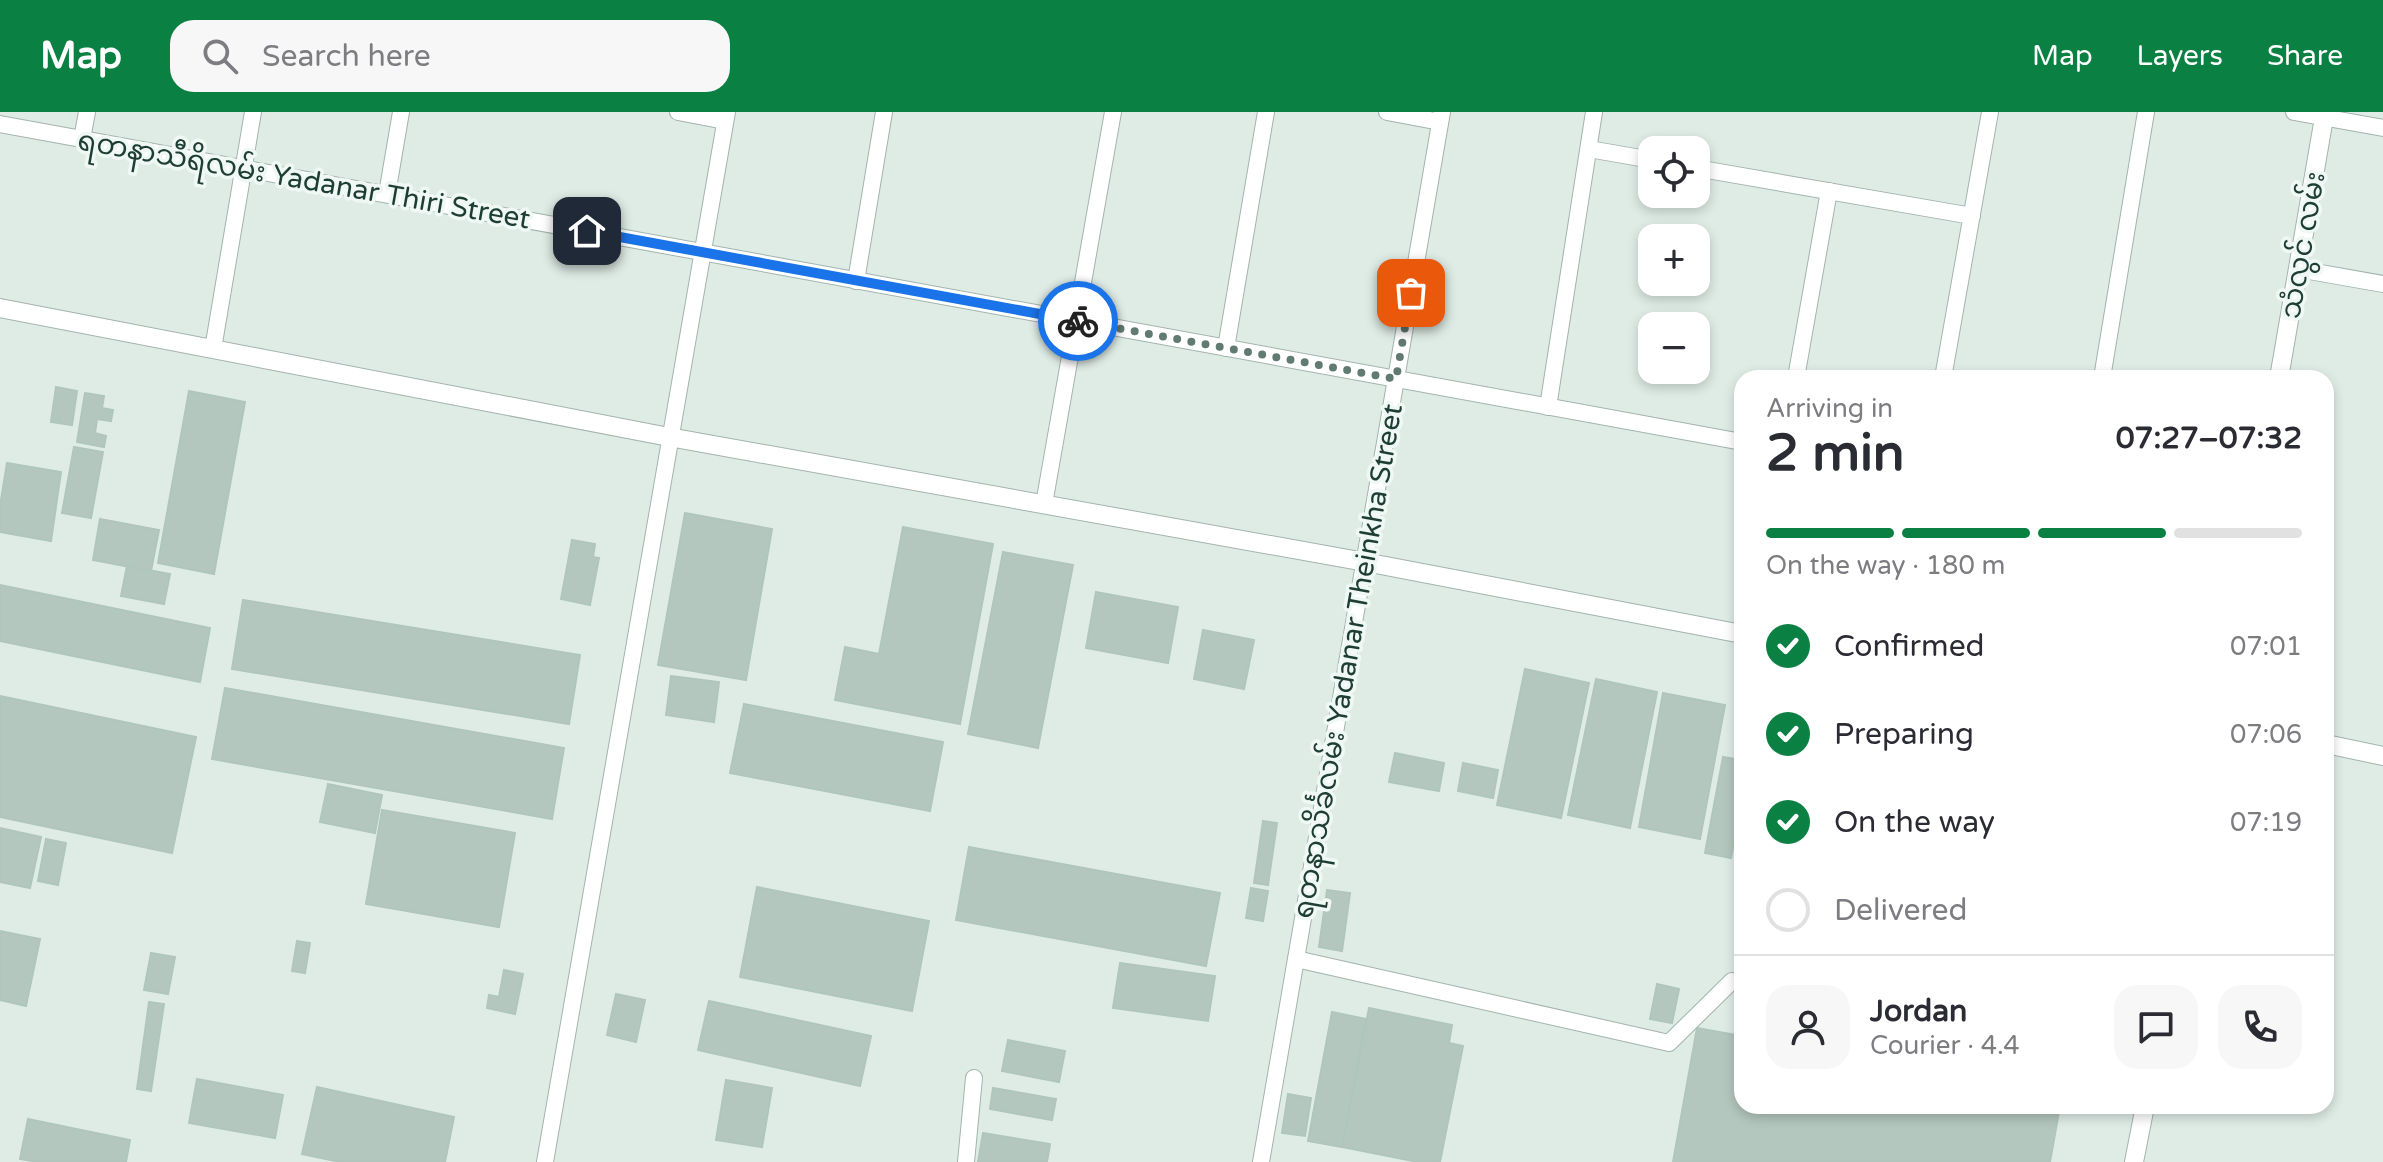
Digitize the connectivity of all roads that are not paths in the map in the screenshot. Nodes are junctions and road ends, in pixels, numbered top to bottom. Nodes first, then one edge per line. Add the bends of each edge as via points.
1 (87, 112) edge
2 (253, 112) edge
3 (401, 112) edge
4 (678, 112) edge
5 (884, 112) edge
6 (1113, 112) edge
7 (1266, 112) edge
8 (1387, 112) edge
9 (1594, 112) edge
10 (1990, 112) edge
11 (2146, 112) edge
12 (2294, 112) edge
13 (2325, 115) edge
14 (726, 116) edge
15 (1441, 117) edge
16 (0, 124) edge
17 (2383, 128) edge
18 (82, 139) junction
19 (1589, 149) junction
20 (1638, 158) edge
21 (243, 168) junction
22 (1710, 170) edge
23 (1829, 191) junction
24 (387, 194) junction
25 (1972, 216) junction
26 (702, 252) junction
27 (2298, 269) junction
28 (856, 281) junction
29 (2383, 284) edge
30 (0, 308) edge
31 (1076, 320) junction
32 (1226, 348) junction
33 (213, 349) junction
34 (1797, 370) edge
35 (1944, 370) edge
36 (2103, 370) edge
37 (2280, 370) edge
38 (1396, 379) junction
39 (1548, 407) junction
40 (669, 437) junction
41 (1734, 441) edge
42 (1044, 504) junction
43 (1365, 562) junction
44 (1734, 632) edge
45 (2334, 746) edge
46 (2383, 756) edge
47 (1296, 959) junction
48 (1734, 981) edge
49 (974, 1078) dead end
50 (2143, 1114) edge
51 (545, 1162) edge
52 (966, 1162) edge
53 (1261, 1162) edge
54 (2134, 1162) edge

1 - 18 street
2 - 21 street
3 - 24 street
4 - 14 street
5 - 28 street
6 - 31 street
7 - 32 street
8 - 15 street
9 - 19 street
10 - 25 street
11 - 36 street
12 - 13 street
13 - 17 street
13 - 27 street, သံလွင် လမ်း
14 - 26 street
15 - 38 street, ရတနာသိင်္ခလမ်း Yadanar Theinkha Street
16 - 18 street, ရတနာသီရိလမ်း Yadanar Thiri Street
18 - 21 street, ရတနာသီရိလမ်း Yadanar Thiri Street
19 - 20 street
19 - 39 street
21 - 24 street, ရတနာသီရိလမ်း Yadanar Thiri Street
21 - 33 street
22 - 23 street
23 - 25 street
23 - 34 street
24 - 26 street, ရတနာသီရိလမ်း Yadanar Thiri Street
25 - 35 street
26 - 28 street, ရတနာသီရိလမ်း Yadanar Thiri Street
26 - 40 street
27 - 29 street
27 - 37 street, သံလွင် လမ်း
28 - 31 street, ရတနာသီရိလမ်း Yadanar Thiri Street
30 - 33 street
31 - 32 street, ရတနာသီရိလမ်း Yadanar Thiri Street
31 - 42 street
32 - 38 street, ရတနာသီရိလမ်း Yadanar Thiri Street
33 - 40 street
38 - 39 street, ရတနာသီရိလမ်း Yadanar Thiri Street
38 - 43 street, ရတနာသိင်္ခလမ်း Yadanar Theinkha Street
39 - 41 street, ရတနာသီရိလမ်း Yadanar Thiri Street
40 - 42 street
40 - 51 street
42 - 43 street
43 - 44 street
43 - 47 street, ရတနာသိင်္ခလမ်း Yadanar Theinkha Street
45 - 46 street
47 - 48 street via 1669,1043
47 - 53 street, ရတနာသိင်္ခလမ်း Yadanar Theinkha Street
49 - 52 street
50 - 54 street

